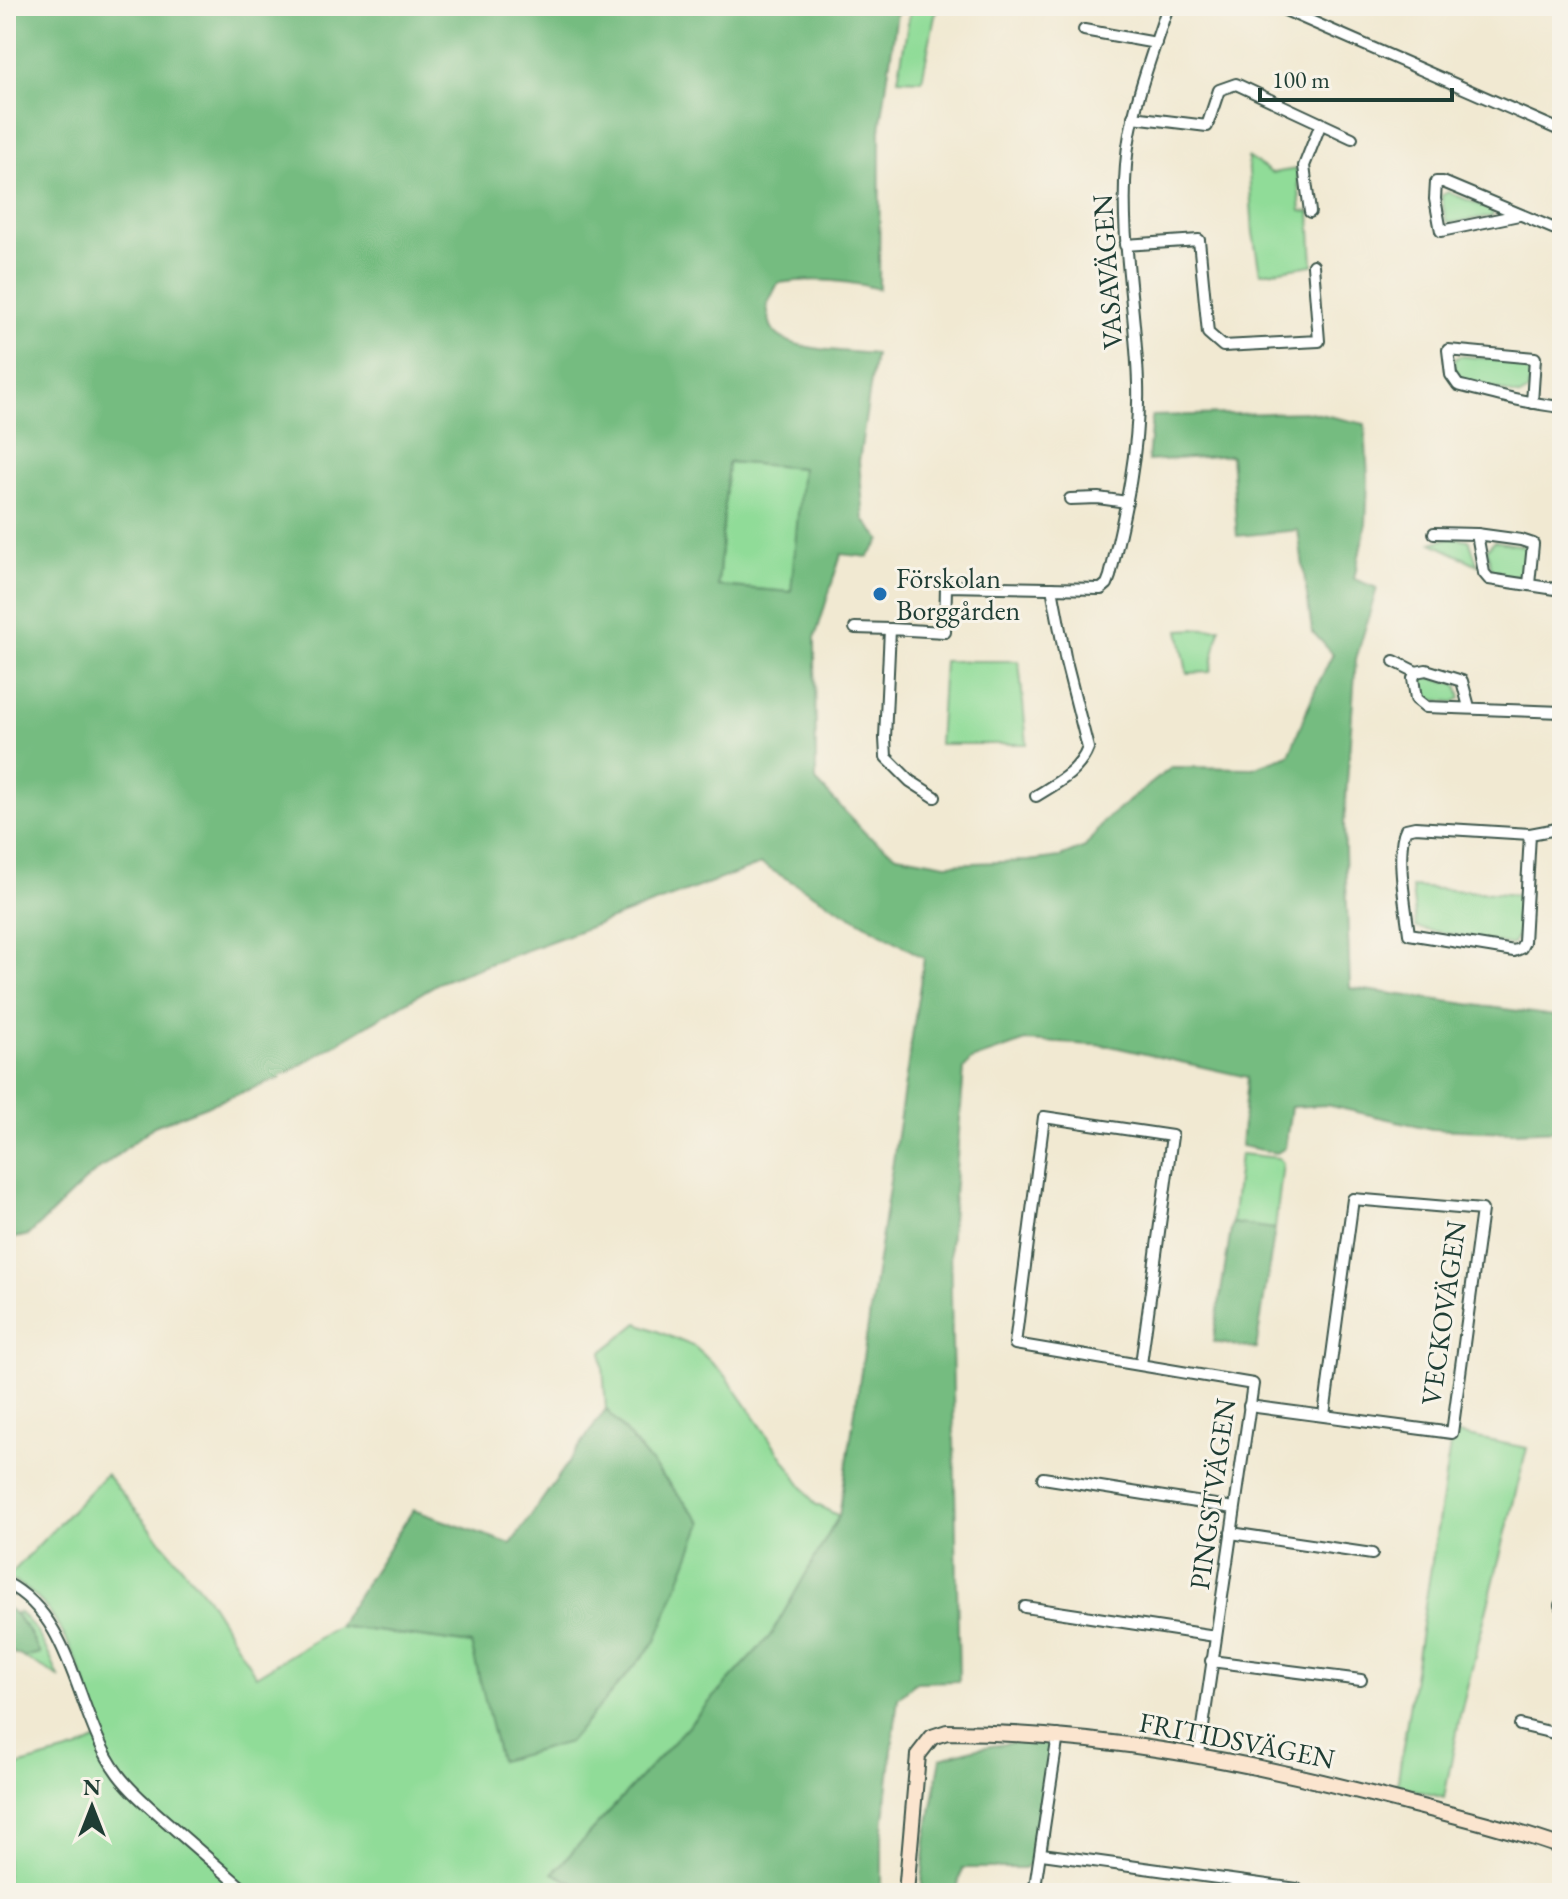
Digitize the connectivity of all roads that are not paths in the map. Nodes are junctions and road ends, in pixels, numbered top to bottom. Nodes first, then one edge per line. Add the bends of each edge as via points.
1 (1168, 6) edge
2 (1276, 6) edge
3 (1084, 30) dead end
4 (1156, 43) junction
5 (1133, 117) junction
6 (1321, 123) junction
7 (1561, 129) edge
8 (1352, 138) dead end
9 (1310, 212) dead end
10 (1519, 215) junction
11 (1562, 232) edge
12 (1125, 245) junction
13 (1313, 265) dead end
14 (1532, 403) junction
15 (1562, 407) edge
16 (1070, 499) dead end
17 (1127, 502) junction
18 (1434, 533) dead end
19 (1477, 534) junction
20 (1529, 584) junction
21 (1052, 588) junction
22 (1562, 590) edge
23 (855, 628) dead end
24 (890, 629) junction
25 (1394, 661) dead end
26 (1416, 672) junction
27 (1469, 707) junction
28 (1562, 712) edge
29 (1036, 796) dead end
30 (935, 797) dead end
31 (1562, 828) edge
32 (1530, 834) junction
33 (1141, 1364) junction
34 (1249, 1406) junction
35 (1324, 1415) junction
36 (1043, 1478) dead end
37 (1234, 1508) junction
38 (1231, 1533) junction
39 (1372, 1554) dead end
40 (6, 1583) edge
41 (1025, 1607) dead end
42 (1215, 1636) junction
43 (1211, 1661) junction
44 (1361, 1680) dead end
45 (1520, 1725) dead end
46 (1058, 1735) junction
47 (1562, 1735) edge
48 (1199, 1754) junction
49 (1562, 1847) edge
50 (1042, 1854) junction
51 (1297, 1889) dead end
52 (248, 1893) edge
53 (906, 1893) edge
54 (1034, 1893) edge

1 - 4 street, VASAVÄGEN
2 - 7 street
3 - 4 street
4 - 5 street, VASAVÄGEN
5 - 6 street via 1207,126 1219,90 1236,84
5 - 12 street, VASAVÄGEN via 1126,162
6 - 8 street
6 - 9 street via 1304,166
10 - 10 street via 1443,182 1434,186 1441,231
10 - 11 street
12 - 13 street via 1199,240 1208,333 1223,346 1319,341
12 - 17 street, VASAVÄGEN via 1138,406
14 - 14 street via 1458,385 1448,350 1535,358
14 - 15 street
16 - 17 street
17 - 21 street, VASAVÄGEN via 1106,587
18 - 19 street
19 - 20 street via 1489,579
19 - 20 street via 1533,544
20 - 22 street
21 - 24 street, VASAVÄGEN via 946,586 945,632
21 - 29 street via 1088,748 1083,761
23 - 24 street
24 - 30 street via 886,757
25 - 26 street
26 - 27 street via 1462,681
26 - 27 street via 1420,704
27 - 28 street
31 - 32 street
32 - 32 street via 1406,829 1403,888 1409,934 1521,948
33 - 33 street, PINGSTVÄGEN via 1015,1344 1044,1117 1172,1136
33 - 34 street, PINGSTVÄGEN via 1253,1384
34 - 35 street
34 - 37 street, PINGSTVÄGEN
35 - 35 street, VECKOVÄGEN via 1452,1433 1482,1210 1353,1199
36 - 37 street
37 - 38 street, PINGSTVÄGEN
38 - 39 street
38 - 42 street, PINGSTVÄGEN
40 - 52 street via 29,1598 49,1624 120,1777
41 - 42 street
42 - 43 street, PINGSTVÄGEN
43 - 44 street
43 - 48 street, PINGSTVÄGEN
45 - 47 street
46 - 48 street, FRITIDSVÄGEN
46 - 50 street
46 - 53 street, FRITIDSVÄGEN via 947,1732 924,1744 918,1755
48 - 49 street, FRITIDSVÄGEN via 1420,1806
50 - 51 street
50 - 54 street

